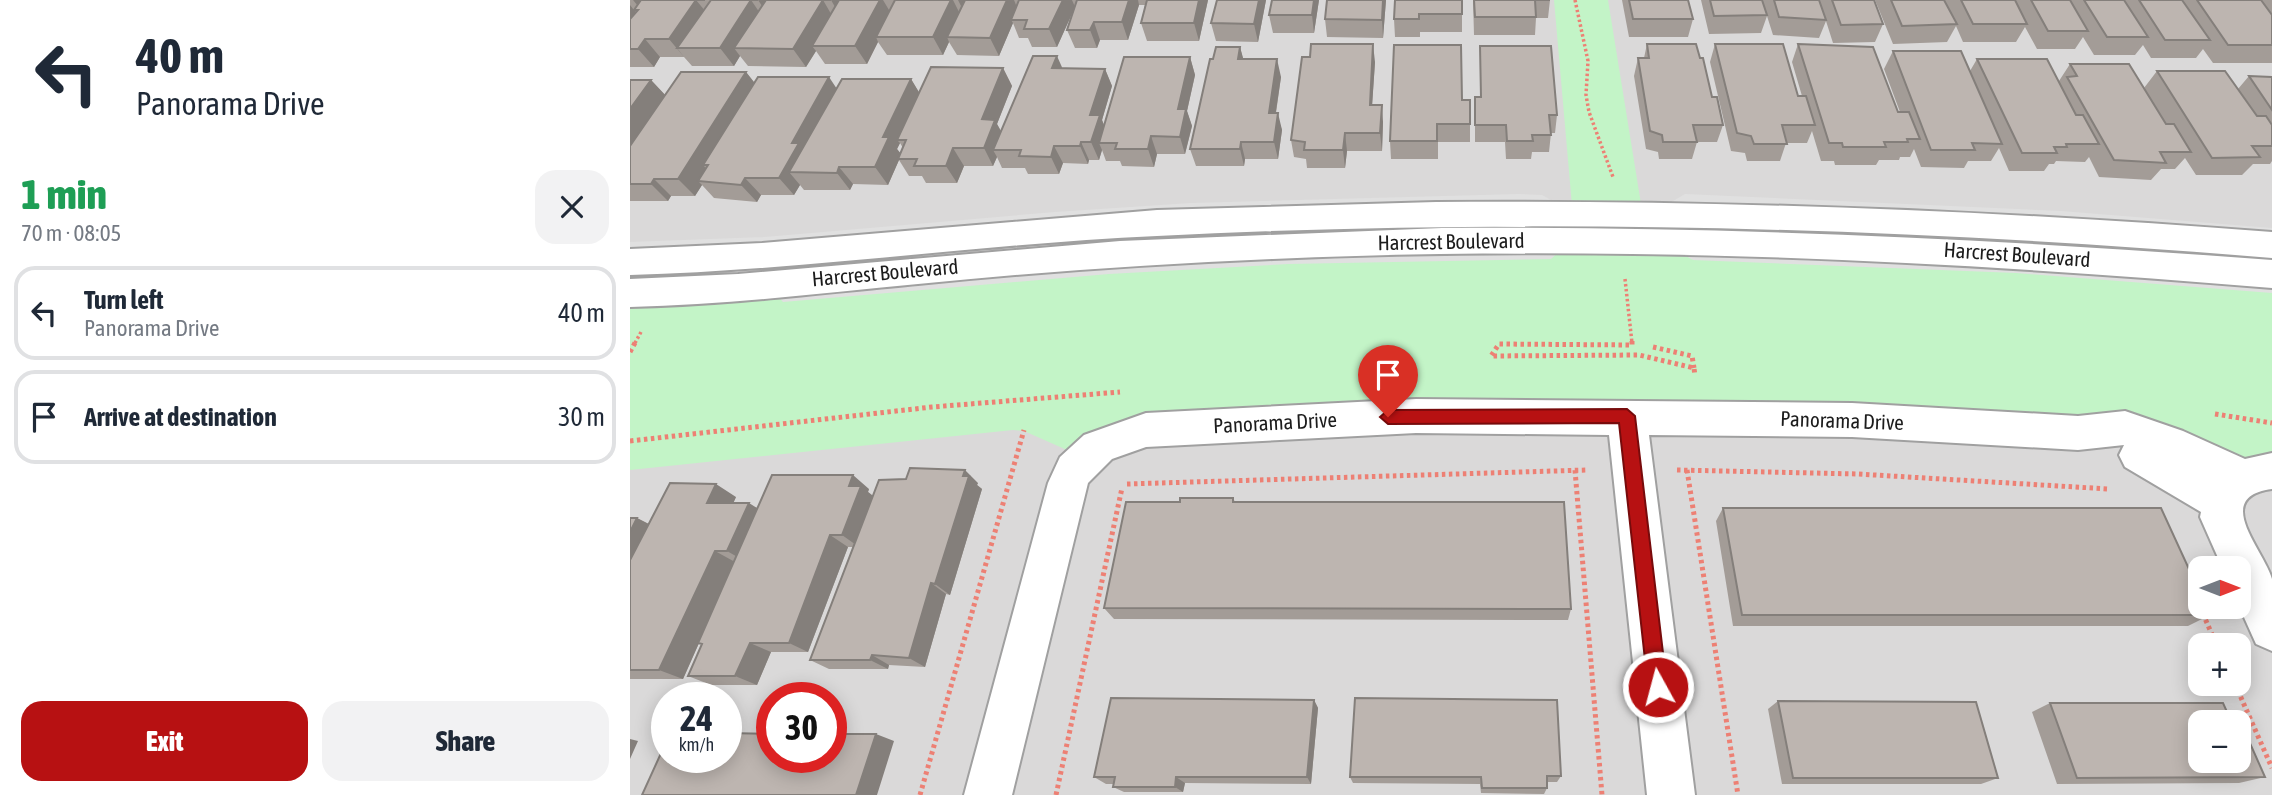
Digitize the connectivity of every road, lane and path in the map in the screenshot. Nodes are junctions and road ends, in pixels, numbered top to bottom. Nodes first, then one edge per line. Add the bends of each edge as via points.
1 (1575, 0) edge
2 (1614, 180) dead end
3 (2272, 245) edge
4 (630, 262) edge
5 (1625, 274) dead end
6 (2272, 274) edge
7 (630, 293) edge
8 (644, 328) dead end
9 (1653, 347) dead end
10 (630, 352) edge
11 (1694, 368) junction
12 (1697, 388) dead end
13 (1627, 416) junction
14 (1024, 430) dead end
15 (1667, 470) dead end
16 (1688, 470) junction
17 (2245, 484) edge
18 (2113, 489) dead end
19 (2272, 629) edge
20 (2240, 696) edge
21 (2272, 768) edge
22 (920, 795) edge
23 (988, 795) edge
24 (1056, 795) edge
25 (1602, 795) edge
26 (1671, 795) edge
27 (1738, 795) edge

1 - 2 path via 1588,61 1589,111
3 - 4 street, Harcrest Boulevard via 1886,219 1492,213 1152,223
5 - 11 path via 1632,345 1499,344 1491,356 1639,355
6 - 7 street, Harcrest Boulevard via 1835,245 1473,241 1110,255
8 - 10 path
9 - 11 path via 1692,356
11 - 12 path
13 - 17 street, Panorama Drive via 1852,420 2078,433 2144,457
13 - 23 street, Panorama Drive via 1416,416 1168,428 1128,435 1098,447 1074,470 1060,506
13 - 26 street
14 - 22 path
15 - 16 path
16 - 18 path via 1858,474
16 - 27 path
17 - 19 street via 2221,517
20 - 21 path
24 - 25 path via 1123,484 1544,469 1575,470

